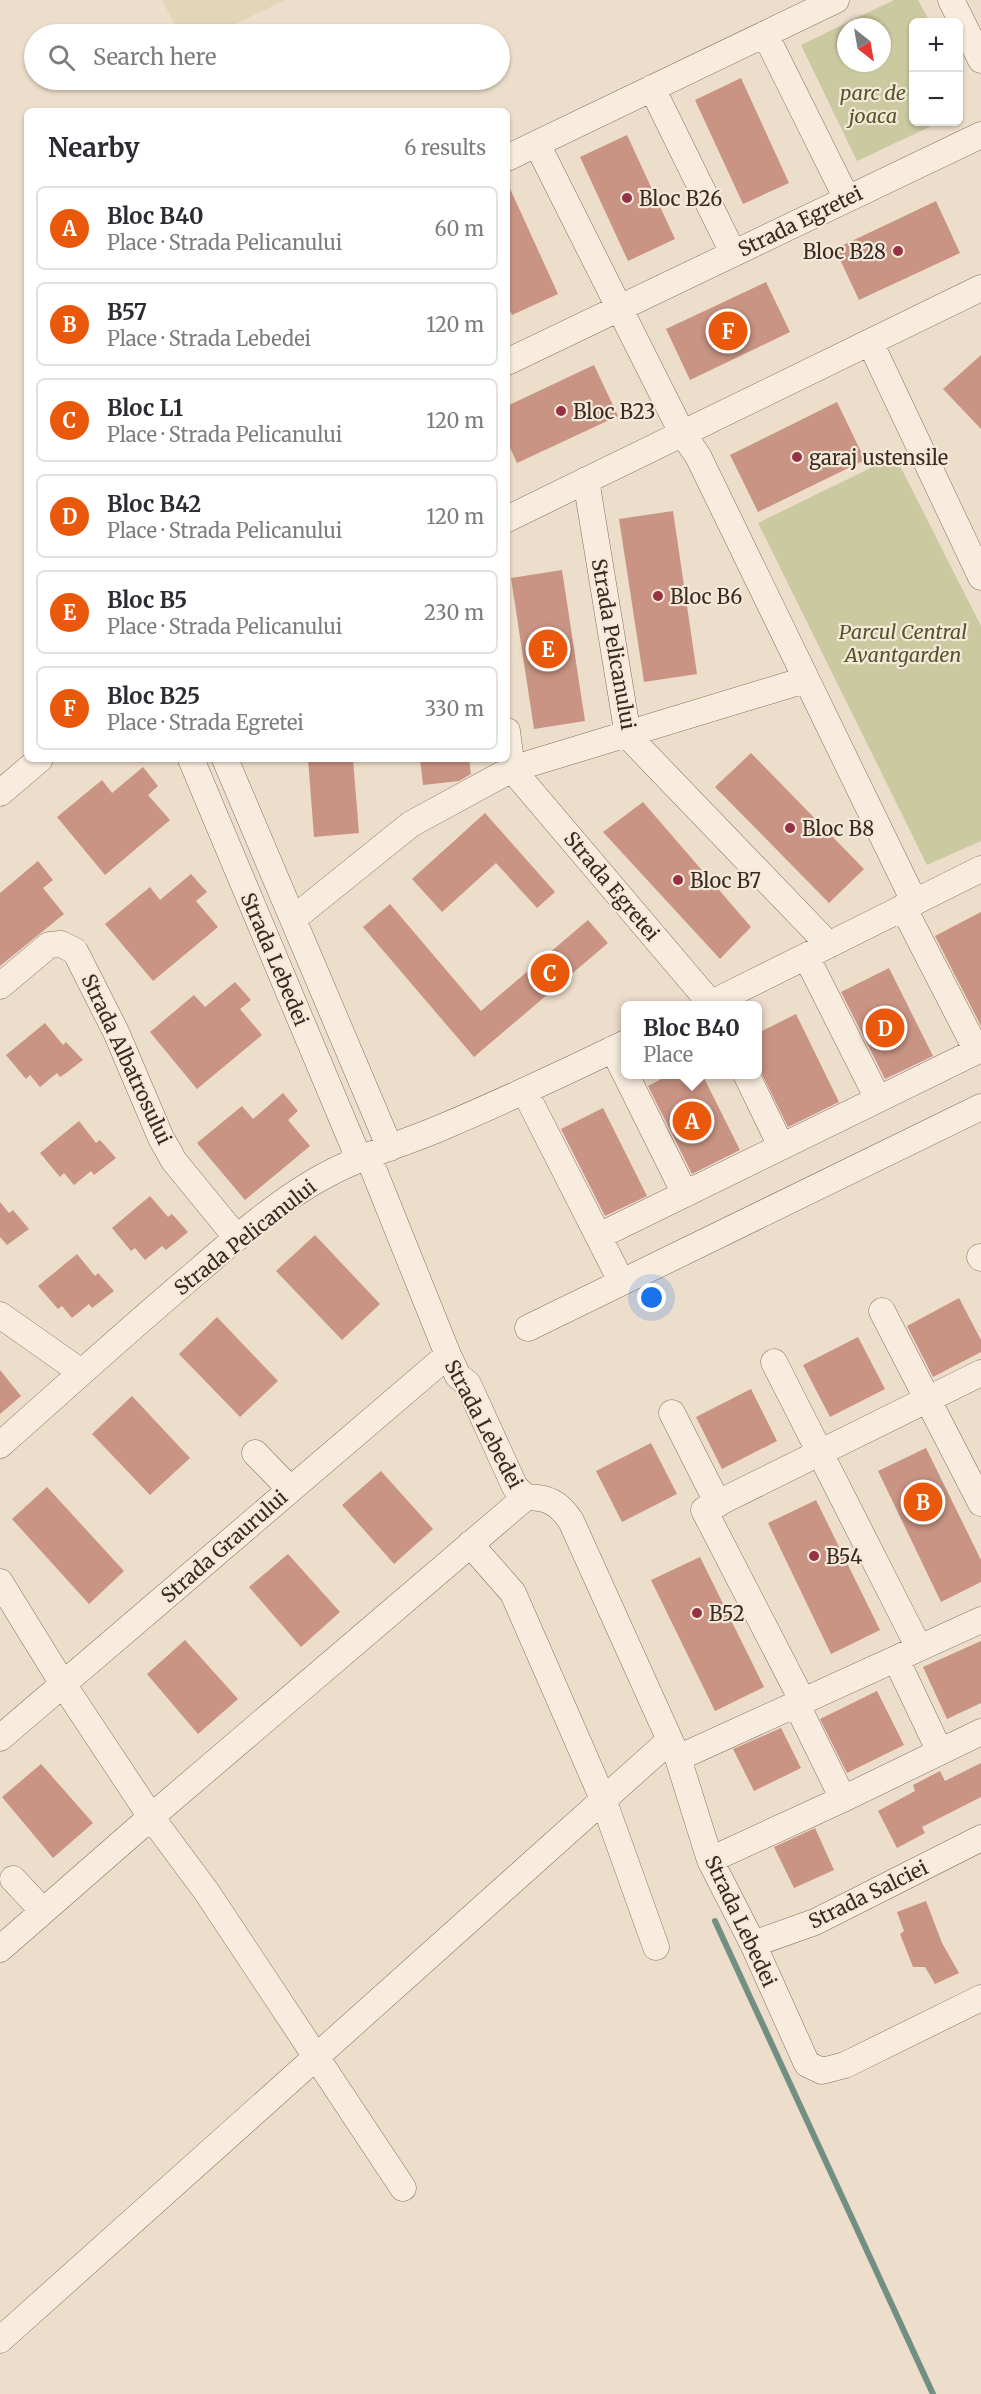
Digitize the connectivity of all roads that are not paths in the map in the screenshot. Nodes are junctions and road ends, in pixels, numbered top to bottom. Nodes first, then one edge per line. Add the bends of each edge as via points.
1 (836, 0) edge
2 (951, 0) edge
3 (765, 34) junction
4 (981, 60) edge
5 (652, 88) junction
6 (981, 135) edge
7 (537, 144) junction
8 (510, 157) edge
9 (847, 199) junction
10 (733, 253) junction
11 (978, 294) edge
12 (618, 308) junction
13 (870, 342) junction
14 (510, 361) edge
15 (682, 433) junction
16 (586, 480) junction
17 (510, 518) edge
18 (981, 577) edge
19 (805, 680) junction
20 (628, 736) junction
21 (510, 754) edge
22 (36, 762) edge
23 (192, 762) edge
24 (226, 762) edge
25 (512, 769) junction
26 (0, 793) edge
27 (981, 869) edge
28 (908, 904) junction
29 (293, 919) junction
30 (817, 951) junction
31 (0, 986) edge
32 (707, 1001) edge
33 (718, 1001) edge
34 (619, 1046) edge
35 (979, 1050) edge
36 (634, 1079) edge
37 (748, 1079) edge
38 (525, 1092) junction
39 (878, 1099) junction
40 (981, 1107) edge
41 (781, 1146) junction
42 (372, 1154) junction
43 (685, 1194) junction
44 (599, 1236) junction
45 (237, 1238) junction
46 (621, 1281) junction
47 (882, 1311) dead end
48 (0, 1315) edge
49 (528, 1328) dead end
50 (448, 1355) junction
51 (774, 1362) dead end
52 (81, 1372) junction
53 (981, 1373) edge
54 (929, 1399) junction
55 (672, 1413) dead end
56 (0, 1445) edge
57 (255, 1453) dead end
58 (820, 1453) junction
59 (290, 1490) junction
60 (526, 1497) junction
61 (981, 1503) edge
62 (718, 1504) junction
63 (470, 1544) junction
64 (0, 1582) edge
65 (981, 1620) edge
66 (919, 1648) junction
67 (896, 1659) junction
68 (63, 1684) junction
69 (800, 1703) junction
70 (981, 1732) edge
71 (0, 1738) edge
72 (674, 1750) junction
73 (940, 1752) junction
74 (603, 1798) junction
75 (843, 1800) junction
76 (151, 1817) junction
77 (981, 1838) edge
78 (710, 1860) junction
79 (13, 1879) dead end
80 (43, 1911) junction
81 (753, 1944) junction
82 (656, 1947) dead end
83 (0, 1949) edge
84 (981, 1998) edge
85 (315, 2056) junction
86 (403, 2188) dead end
87 (0, 2340) edge

1 - 3 street
2 - 4 street
3 - 5 street
3 - 9 street
5 - 7 street
5 - 10 street
6 - 9 street, Strada Egretei
7 - 8 street
7 - 12 street
9 - 10 street, Strada Egretei
10 - 12 street, Strada Egretei
11 - 13 street
12 - 14 street, Strada Egretei
12 - 15 street
13 - 15 street
13 - 18 street
15 - 16 street
15 - 19 street via 698,456
16 - 17 street
16 - 20 street, Strada Pelicanului
19 - 20 street
19 - 28 street
20 - 25 street
20 - 30 street, Strada Pelicanului
21 - 25 street
22 - 26 street
23 - 42 street, Strada Lebedei
24 - 29 street, Strada Lebedei
25 - 29 street via 411,824
25 - 32 street, Strada Egretei
27 - 28 street
28 - 30 street
28 - 35 street
29 - 42 street, Strada Lebedei
30 - 33 street
30 - 39 street, Strada Pelicanului
31 - 45 street, Strada Albatrosului via 49,945 61,944 75,951 174,1161
34 - 38 street, Strada Pelicanului
35 - 39 street
36 - 43 street
37 - 41 street
38 - 42 street, Strada Pelicanului
38 - 44 street
39 - 41 street
40 - 46 street
41 - 43 street
42 - 45 street, Strada Pelicanului via 327,1174
42 - 50 street, Strada Lebedei
43 - 44 street
44 - 46 street
45 - 52 street, Strada Pelicanului
46 - 49 street
47 - 54 street
48 - 52 street
50 - 59 street, Strada Graurului
50 - 60 street, Strada Lebedei via 458,1376 468,1384 515,1487
51 - 58 street
52 - 56 street, Strada Pelicanului
53 - 54 street
54 - 58 street
54 - 61 street
55 - 62 street
57 - 59 street
58 - 62 street
58 - 66 street
59 - 68 street, Strada Graurului
60 - 63 street
60 - 72 street, Strada Lebedei via 551,1500 572,1521
62 - 69 street via 704,1510
63 - 74 street via 513,1593
63 - 76 street
64 - 68 street
65 - 66 street
66 - 67 street
67 - 69 street
67 - 73 street
68 - 71 street, Strada Graurului
68 - 76 street
69 - 72 street
69 - 75 street
70 - 73 street
72 - 74 street
72 - 78 street, Strada Lebedei
73 - 75 street
74 - 82 street
74 - 85 street
75 - 78 street
76 - 80 street
76 - 85 street via 206,1891
77 - 81 street, Strada Salciei via 815,1922
78 - 81 street, Strada Lebedei
79 - 80 street
80 - 83 street
81 - 84 street, Strada Lebedei via 807,2064 822,2071 844,2065
85 - 86 street
85 - 87 street

